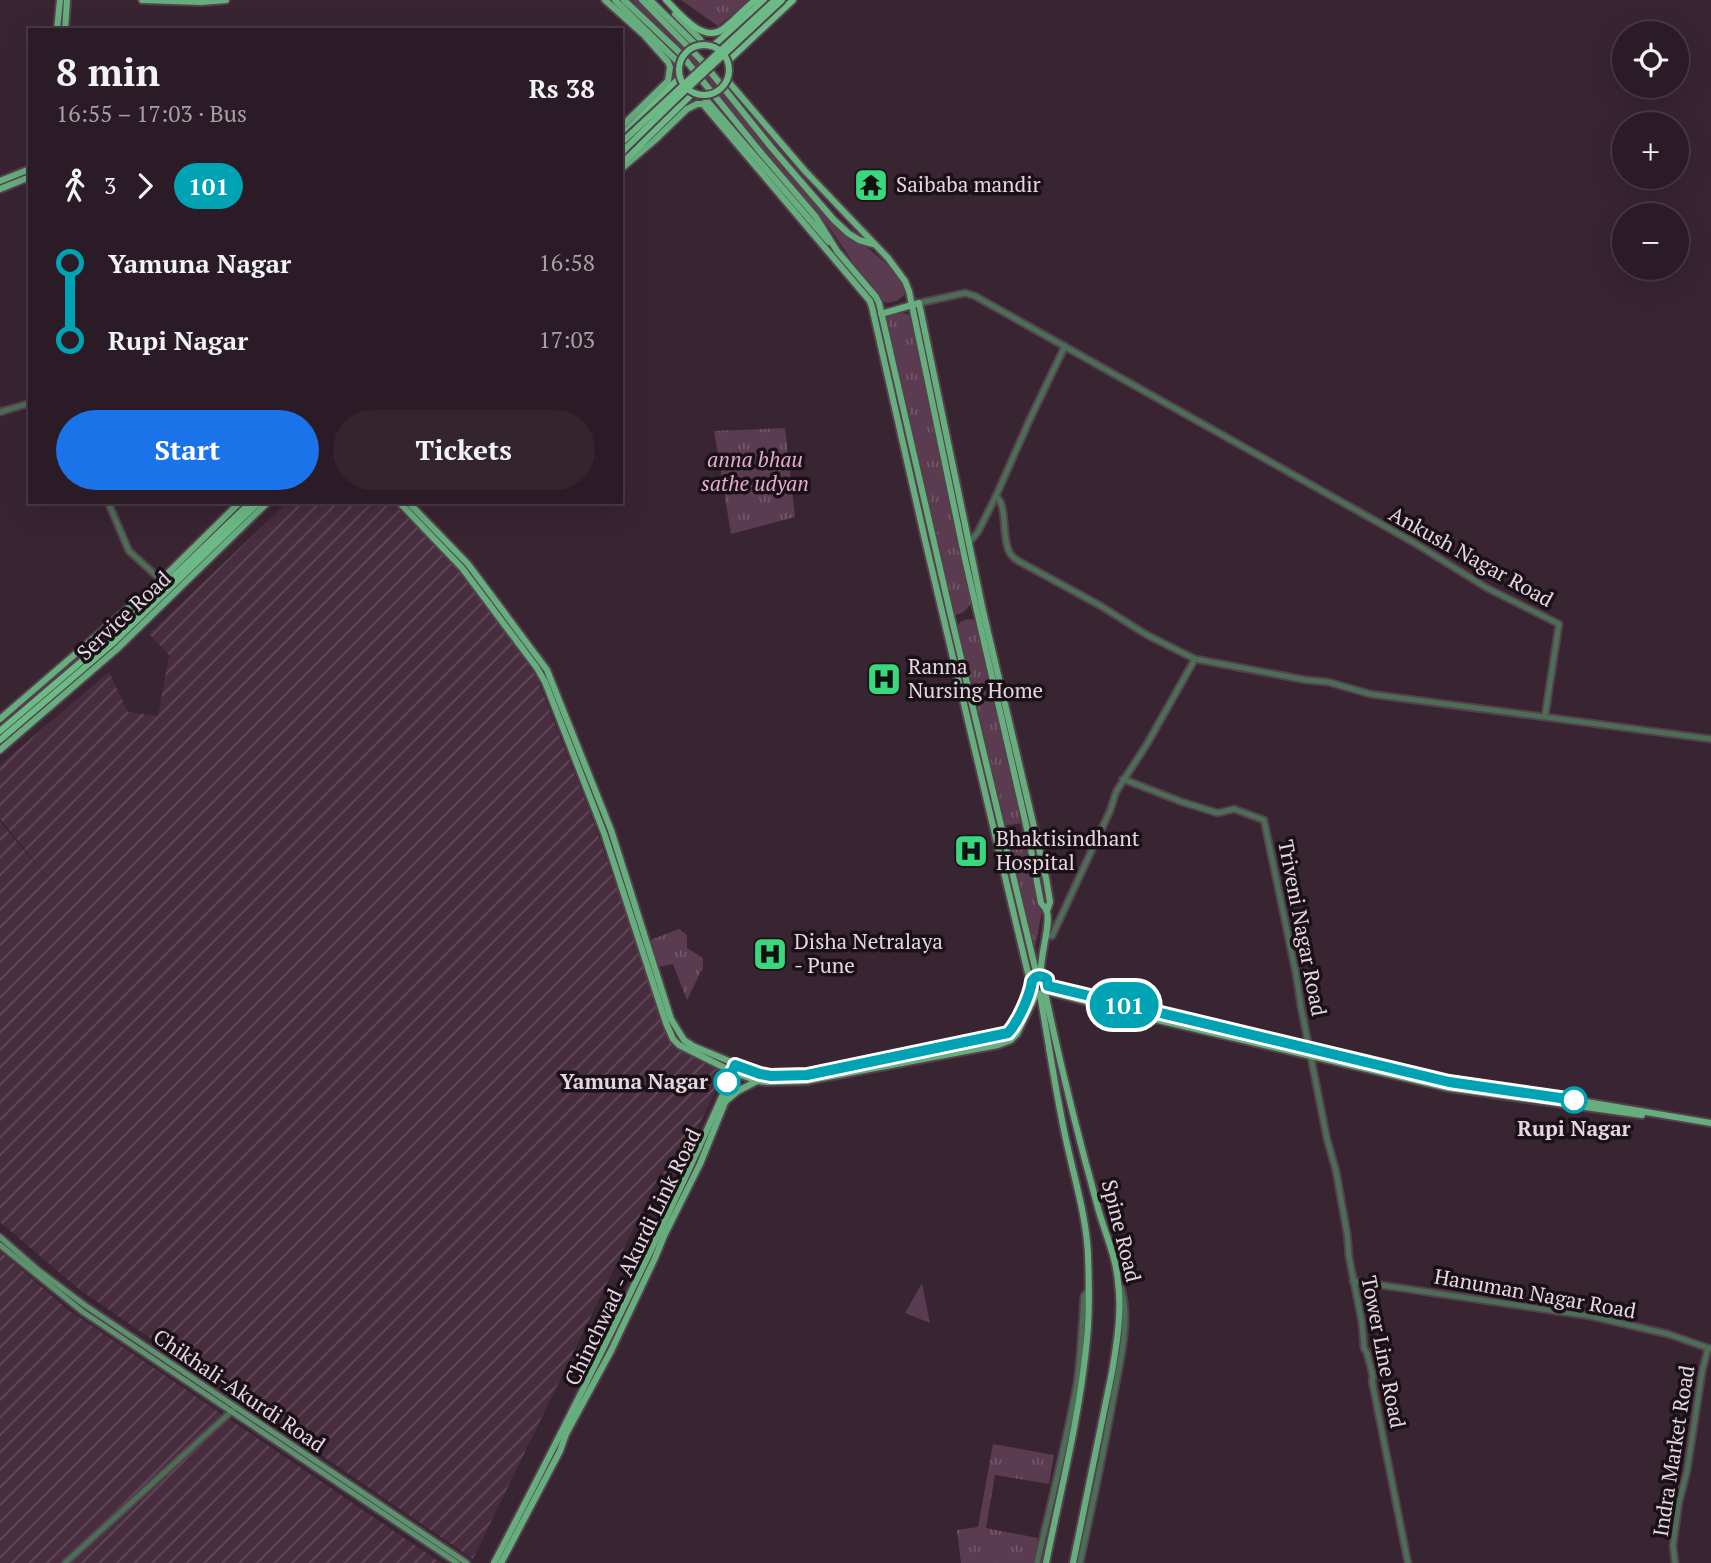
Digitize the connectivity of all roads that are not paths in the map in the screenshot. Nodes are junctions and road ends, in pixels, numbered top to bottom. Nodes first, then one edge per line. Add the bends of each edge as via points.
1 (60, 0) edge
2 (66, 0) edge
3 (142, 0) edge
4 (226, 0) edge
5 (605, 0) edge
6 (615, 0) edge
7 (624, 0) edge
8 (642, 0) edge
9 (650, 0) edge
10 (664, 0) edge
11 (793, 0) edge
12 (761, 1) edge
13 (781, 2) edge
14 (57, 28) edge
15 (65, 28) edge
16 (699, 45) junction
17 (713, 47) junction
18 (728, 61) junction
19 (680, 64) junction
20 (680, 77) junction
21 (727, 80) junction
22 (694, 92) junction
23 (702, 95) junction
24 (623, 125) edge
25 (623, 134) edge
26 (623, 141) edge
27 (623, 151) edge
28 (623, 165) edge
29 (623, 165) edge
30 (28, 170) edge
31 (28, 178) edge
32 (0, 181) edge
33 (0, 189) edge
34 (875, 245) junction
35 (837, 251) junction
36 (919, 303) junction
37 (911, 305) junction
38 (879, 314) junction
39 (1065, 346) junction
40 (28, 404) edge
41 (0, 412) edge
42 (996, 496) junction
43 (109, 504) edge
44 (238, 504) edge
45 (249, 504) edge
46 (257, 504) edge
47 (266, 504) edge
48 (401, 504) edge
49 (410, 504) edge
50 (969, 543) junction
51 (166, 582) junction
52 (138, 612) junction
53 (106, 628) junction
54 (114, 647) junction
55 (1195, 659) junction
56 (1545, 716) junction
57 (0, 719) edge
58 (0, 731) edge
59 (1711, 739) edge
60 (0, 740) edge
61 (0, 750) edge
62 (1123, 779) junction
63 (1047, 911) junction
64 (1045, 935) junction
65 (1039, 976) junction
66 (1040, 990) junction
67 (1047, 1020) junction
68 (1311, 1053) junction
69 (733, 1071) junction
70 (757, 1081) junction
71 (726, 1102) junction
72 (1711, 1123) edge
73 (1330, 1147) joint
74 (0, 1237) edge
75 (0, 1245) edge
76 (1353, 1281) junction
77 (1118, 1282) junction
78 (1088, 1292) junction
79 (72, 1299) junction
80 (1710, 1349) edge
81 (234, 1410) junction
82 (65, 1563) edge
83 (457, 1563) edge
84 (467, 1563) edge
85 (494, 1563) edge
86 (501, 1563) edge
87 (1037, 1563) edge
88 (1046, 1563) edge
89 (1073, 1563) edge
90 (1080, 1563) edge
91 (1408, 1563) edge
92 (1675, 1563) edge

1 - 14 main road
2 - 15 main road
3 - 4 main road
5 - 24 main road via 668,61 667,81
6 - 19 main road
7 - 35 main road via 679,52 816,217
8 - 34 main road via 701,60 834,220 859,240
9 - 16 main road
10 - 12 highway via 694,27 709,33 721,31 752,2
10 - 16 main road via 701,39
11 - 13 highway
12 - 17 highway
13 - 18 highway via 759,32
13 - 26 highway, bridge
13 - 27 highway, bridge
16 - 17 highway, bridge
16 - 19 highway, bridge via 683,56
17 - 18 highway, bridge
18 - 21 highway, bridge
19 - 20 highway, bridge
20 - 22 highway, bridge
20 - 25 highway
21 - 23 highway, bridge via 717,92
21 - 34 main road
22 - 23 highway, bridge
22 - 28 highway
23 - 35 main road
29 - 38 main road via 687,108 703,104
30 - 32 main road
31 - 33 main road
34 - 37 main road via 905,281
35 - 38 main road via 876,297
36 - 37 main road
36 - 39 street via 970,294
36 - 50 main road
37 - 38 main road
37 - 63 main road via 1041,902
38 - 65 main road
38 - 66 main road, Spine Road via 925,540 1004,876
39 - 42 street
39 - 56 street, Ankush Nagar Road via 1487,588 1559,624
40 - 41 street
42 - 50 street
42 - 55 street via 1002,502 1013,557
43 - 51 street via 129,551
44 - 51 main road
45 - 51 highway
46 - 51 highway
47 - 54 main road, Service Road
48 - 69 main road via 462,568 545,682 604,833 670,1032 679,1045
49 - 69 main road via 468,564 547,670 611,830 671,1019 684,1040
50 - 63 main road via 1046,878
51 - 52 highway
51 - 53 main road
51 - 54 highway
52 - 53 highway
52 - 58 highway
53 - 57 main road
54 - 60 highway
54 - 61 main road, Service Road
55 - 56 street via 1328,682 1370,694
55 - 62 street
56 - 59 street
62 - 64 street via 1052,936
62 - 68 street, Triveni Nagar Road via 1218,813 1234,809 1264,820
63 - 64 main road
64 - 65 main road
65 - 66 main road via 1033,978
65 - 66 main road via 1047,979
66 - 67 main road, Spine Road
66 - 68 main road
66 - 69 main road via 1011,1030 996,1037 807,1075
66 - 70 main road via 1017,1034 998,1045 806,1081
67 - 77 main road, Spine Road
67 - 78 main road, Spine Road via 1085,1229
68 - 72 main road via 1452,1086
68 - 73 street, Triveni Nagar Road
69 - 70 main road
69 - 71 main road, Chinchwad - Akurdi Link Road
69 - 85 main road, Chinchwad - Akurdi Link Road via 621,1312
70 - 71 main road
71 - 86 main road, Chinchwad - Akurdi Link Road via 611,1351
73 - 76 street, Tower Line Road
74 - 79 main road, Chikhali-Akurdi Road
75 - 79 main road, Chikhali-Akurdi Road
76 - 80 street, Hanuman Nagar Road via 1590,1317 1668,1334
76 - 91 street, Tower Line Road
77 - 89 main road, Spine Road via 1117,1341
77 - 90 street via 1125,1312 1120,1363
78 - 87 street via 1067,1434
78 - 88 main road, Spine Road via 1087,1338 1073,1434
79 - 81 main road, Chikhali-Akurdi Road
80 - 92 street, Indra Market Road via 1679,1502
81 - 82 street
81 - 83 main road, Chikhali-Akurdi Road
81 - 84 main road, Chikhali-Akurdi Road

